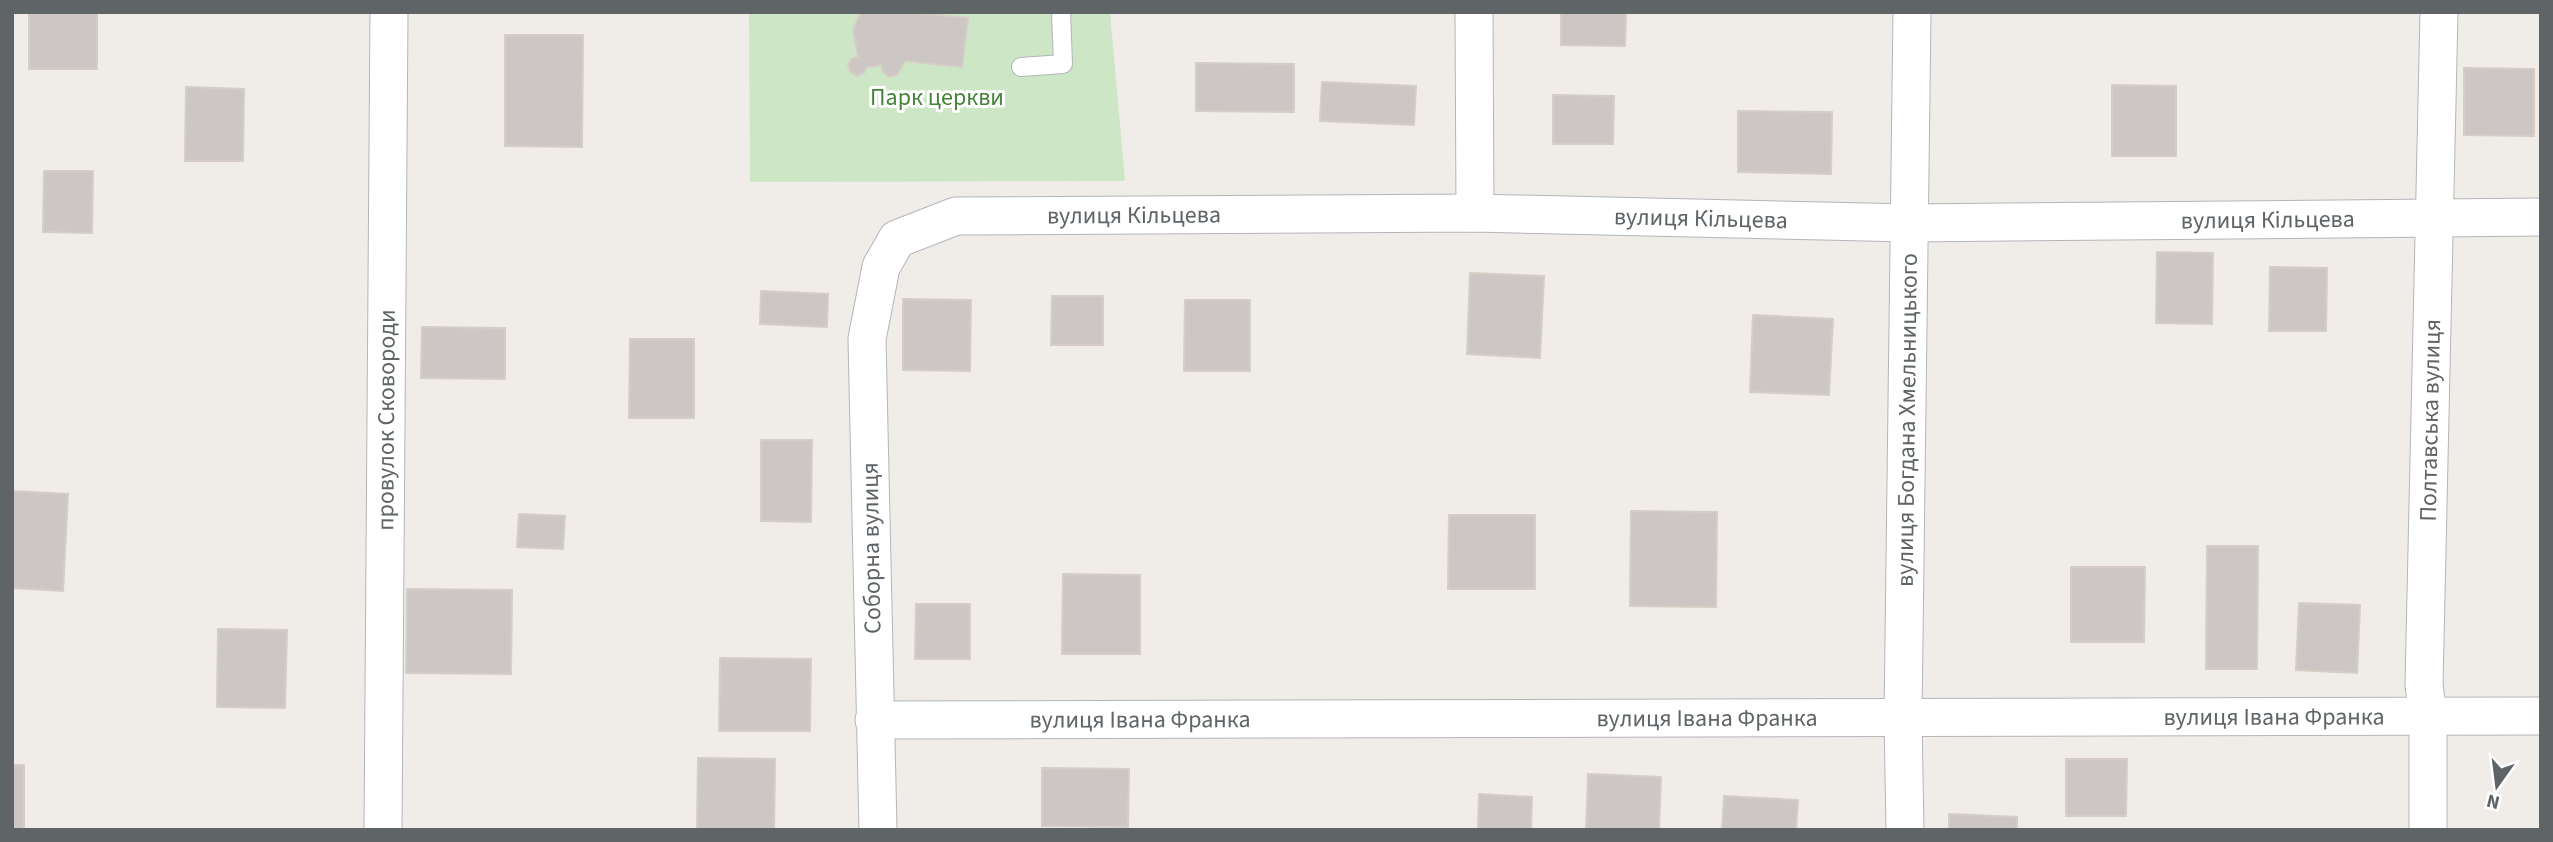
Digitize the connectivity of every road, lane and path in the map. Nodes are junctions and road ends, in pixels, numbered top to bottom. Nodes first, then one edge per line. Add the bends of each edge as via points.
1 (389, 12) edge
2 (1061, 12) edge
3 (1474, 12) edge
4 (1912, 12) edge
5 (2439, 12) edge
6 (1021, 67) dead end
7 (1475, 213) junction
8 (2433, 217) junction
9 (2541, 217) edge
10 (1910, 223) junction
11 (881, 267) joint
12 (2428, 716) junction
13 (2541, 716) edge
14 (1903, 718) junction
15 (874, 720) junction
16 (383, 830) edge
17 (878, 830) edge
18 (1905, 830) edge
19 (2428, 830) edge

1 - 16 street, провулок Сковороди
2 - 6 lane via 1063,64
3 - 7 street
4 - 10 street, вулиця Богдана Хмельницького
5 - 8 street, Полтавська вулиця
7 - 10 street, вулиця Кільцева
7 - 11 street, вулиця Кільцева via 956,216 897,239
8 - 9 street, вулиця Кільцева
8 - 10 street, вулиця Кільцева
8 - 12 street, Полтавська вулиця via 2424,685
10 - 14 street, вулиця Богдана Хмельницького
11 - 15 street, Соборна вулиця via 867,339
12 - 13 street, вулиця Івана Франка
12 - 14 street, вулиця Івана Франка
12 - 19 street, Полтавська вулиця
14 - 15 street, вулиця Івана Франка
14 - 18 street, вулиця Богдана Хмельницького
15 - 17 street, Соборна вулиця

